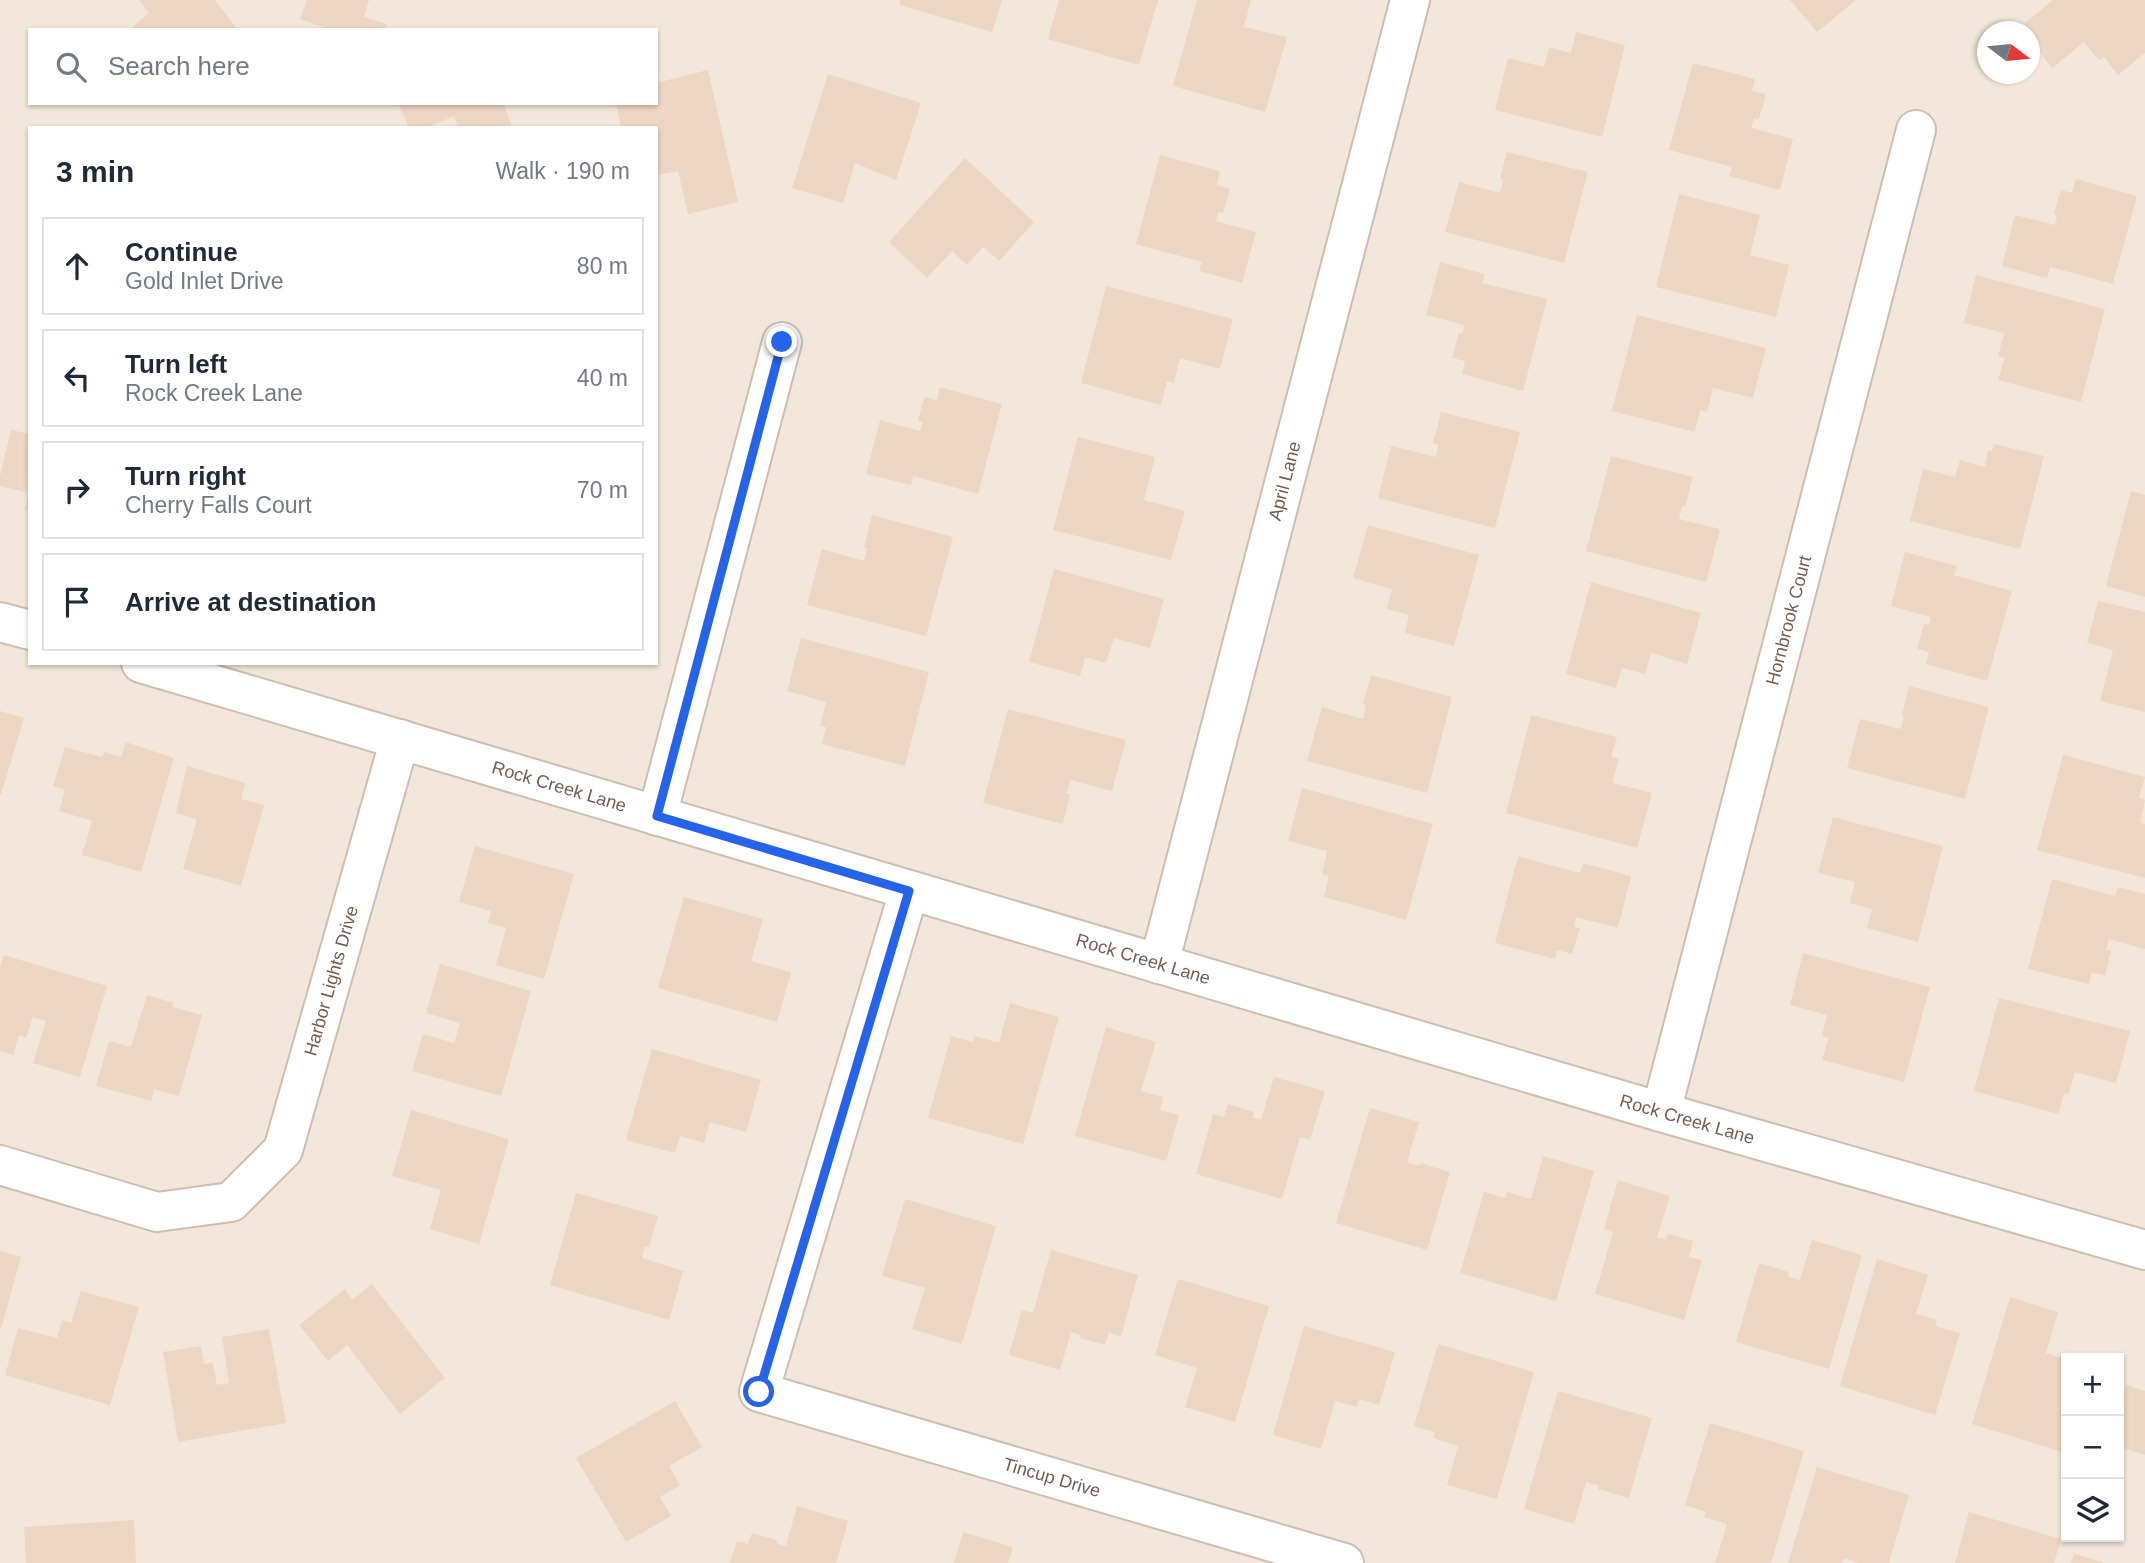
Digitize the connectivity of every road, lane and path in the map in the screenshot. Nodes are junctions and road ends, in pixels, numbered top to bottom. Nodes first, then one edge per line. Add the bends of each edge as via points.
1 (1410, 0) edge
2 (1916, 130) dead end
3 (782, 342) dead end
4 (0, 622) edge
5 (28, 629) edge
6 (151, 665) edge
7 (400, 739) junction
8 (657, 816) junction
9 (909, 891) junction
10 (1159, 964) junction
11 (1661, 1112) junction
12 (0, 1165) edge
13 (2145, 1250) edge
14 (1345, 1563) edge

1 - 10 street, April Lane
2 - 11 street, Hornbrook Court
3 - 8 street
4 - 5 street
6 - 7 street, Rock Creek Lane
7 - 8 street, Rock Creek Lane
7 - 12 street, Harbor Lights Drive via 283,1150 231,1202 157,1212
8 - 9 street, Rock Creek Lane
9 - 10 street, Rock Creek Lane
9 - 14 street, Tincup Drive via 759,1392
10 - 11 street, Rock Creek Lane
11 - 13 street, Rock Creek Lane

